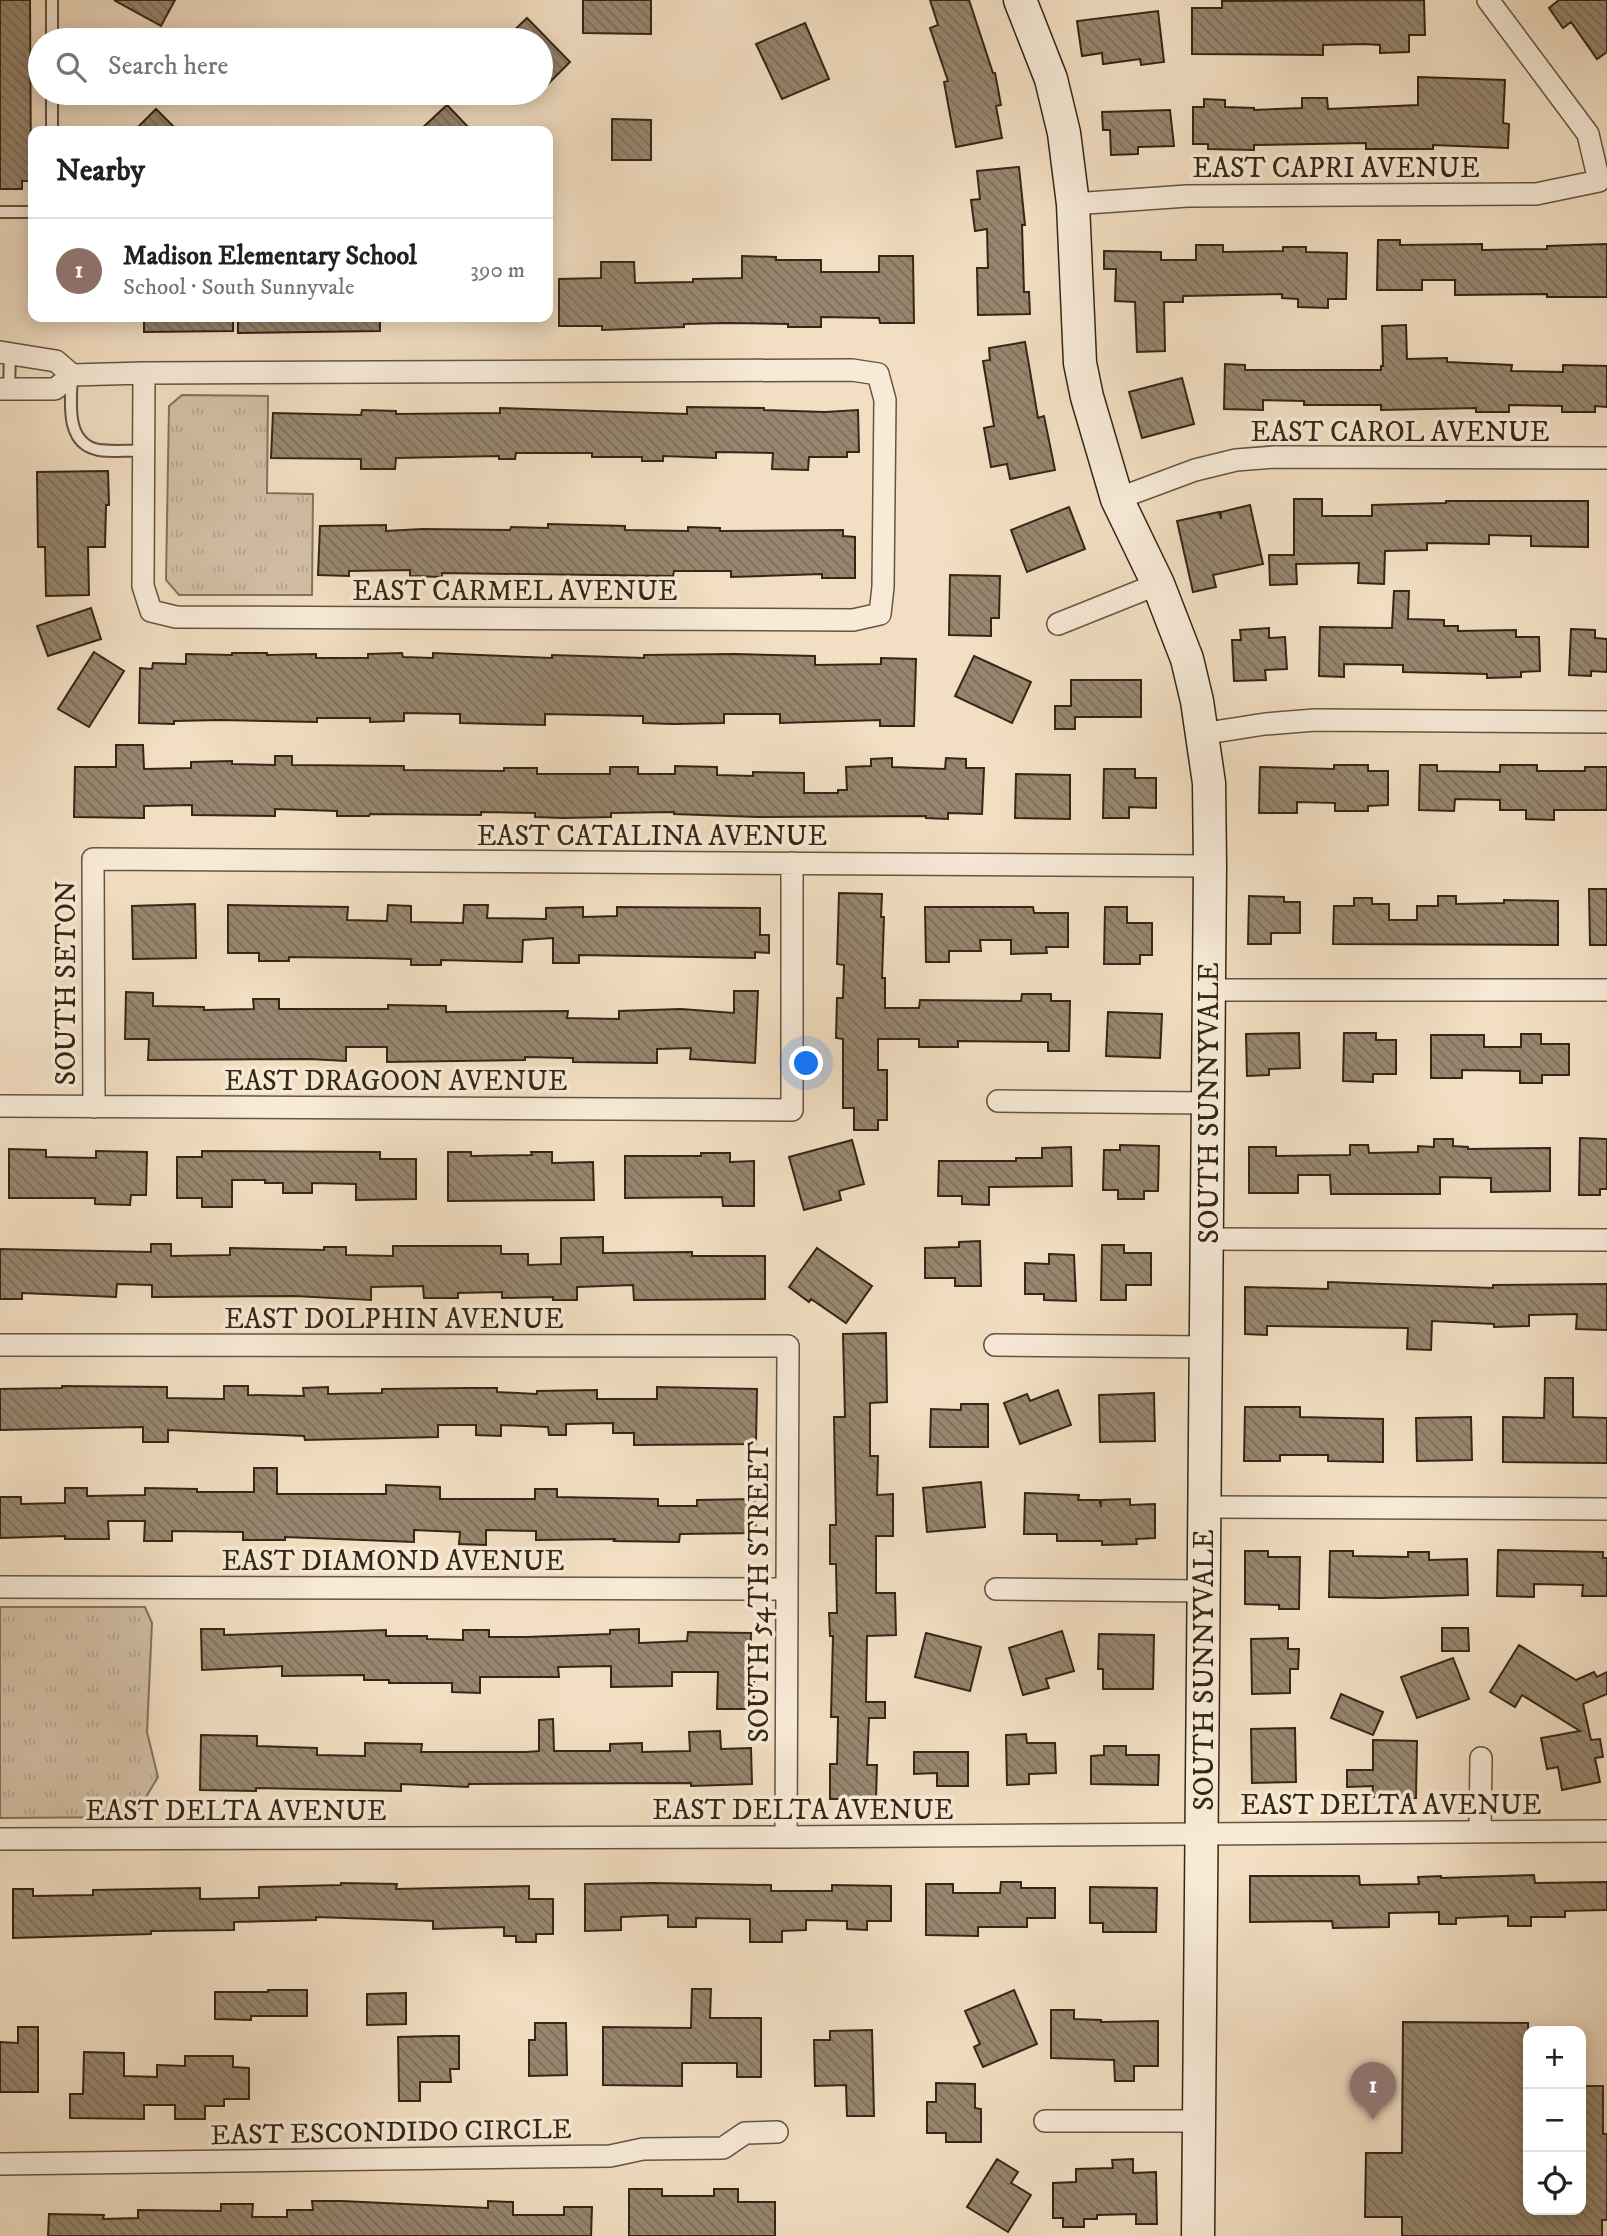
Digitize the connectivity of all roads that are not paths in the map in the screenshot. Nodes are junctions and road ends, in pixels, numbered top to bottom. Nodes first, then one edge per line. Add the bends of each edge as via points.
1 (52, 0) edge
2 (1020, 0) edge
3 (1488, 0) edge
4 (52, 28) edge
5 (52, 105) edge
6 (52, 126) edge
7 (1073, 204) junction
8 (0, 212) edge
9 (28, 212) edge
10 (5, 353) edge
11 (144, 373) junction
12 (72, 375) junction
13 (4, 389) edge
14 (144, 451) junction
15 (1607, 458) edge
16 (1117, 499) junction
17 (1158, 584) junction
18 (1058, 624) dead end
19 (1607, 722) edge
20 (1201, 734) junction
21 (93, 859) joint
22 (792, 863) junction
23 (1210, 866) junction
24 (1209, 990) junction
25 (1607, 990) edge
26 (998, 1101) dead end
27 (1208, 1103) junction
28 (0, 1106) edge
29 (94, 1107) junction
30 (1207, 1239) junction
31 (1607, 1240) edge
32 (0, 1345) edge
33 (995, 1345) dead end
34 (788, 1346) joint
35 (1206, 1347) junction
36 (1205, 1507) junction
37 (1607, 1509) edge
38 (0, 1587) edge
39 (786, 1589) junction
40 (996, 1589) dead end
41 (1204, 1591) junction
42 (1480, 1758) dead end
43 (1607, 1831) edge
44 (1480, 1832) junction
45 (1202, 1834) junction
46 (786, 1838) junction
47 (0, 1839) edge
48 (1045, 2121) dead end
49 (1200, 2122) junction
50 (777, 2132) dead end
51 (0, 2164) edge
52 (1198, 2236) edge

1 - 4 lane
2 - 7 street, SOUTH SUNNYVALE via 1053,89
3 - 7 street, EAST CAPRI AVENUE via 1588,134 1598,181 1536,194 1187,196
5 - 6 lane
7 - 16 street, SOUTH SUNNYVALE via 1080,363
8 - 9 lane
10 - 12 street via 56,361
10 - 13 lane
11 - 12 street
11 - 14 street
11 - 14 street, EAST CARMEL AVENUE via 852,370 878,374 885,400 880,614 853,620 176,617 151,611 143,586
12 - 13 street via 55,389
12 - 14 lane via 71,418 78,437 96,449
15 - 16 street, EAST CAROL AVENUE via 1236,460
16 - 17 street, SOUTH SUNNYVALE
17 - 18 street
17 - 20 street, SOUTH SUNNYVALE via 1187,659
19 - 20 street via 1315,720
20 - 23 street, SOUTH SUNNYVALE via 1209,783
21 - 22 street, EAST CATALINA AVENUE
21 - 29 street, SOUTH SETON
22 - 23 street, EAST CATALINA AVENUE
22 - 29 street, EAST DRAGOON AVENUE via 792,1110
23 - 24 street, SOUTH SUNNYVALE
24 - 25 street
24 - 27 street, SOUTH SUNNYVALE
26 - 27 street
27 - 30 street, SOUTH SUNNYVALE
28 - 29 street, EAST DRAGOON AVENUE
30 - 31 street
30 - 35 street, SOUTH SUNNYVALE
32 - 34 street, EAST DOLPHIN AVENUE
33 - 35 street
34 - 39 street, SOUTH 54TH STREET
35 - 36 street, SOUTH SUNNYVALE
36 - 37 street
36 - 41 street, SOUTH SUNNYVALE
38 - 39 street, EAST DIAMOND AVENUE
39 - 46 street, SOUTH 54TH STREET
40 - 41 street
41 - 45 street, SOUTH SUNNYVALE
42 - 44 street
43 - 44 street, EAST DELTA AVENUE
44 - 45 street, EAST DELTA AVENUE
45 - 46 street, EAST DELTA AVENUE
45 - 49 street, SOUTH SUNNYVALE
46 - 47 street, EAST DELTA AVENUE
48 - 49 street
49 - 52 street, SOUTH SUNNYVALE
50 - 51 street, EAST ESCONDIDO CIRCLE via 745,2133 723,2148 643,2149 610,2156

